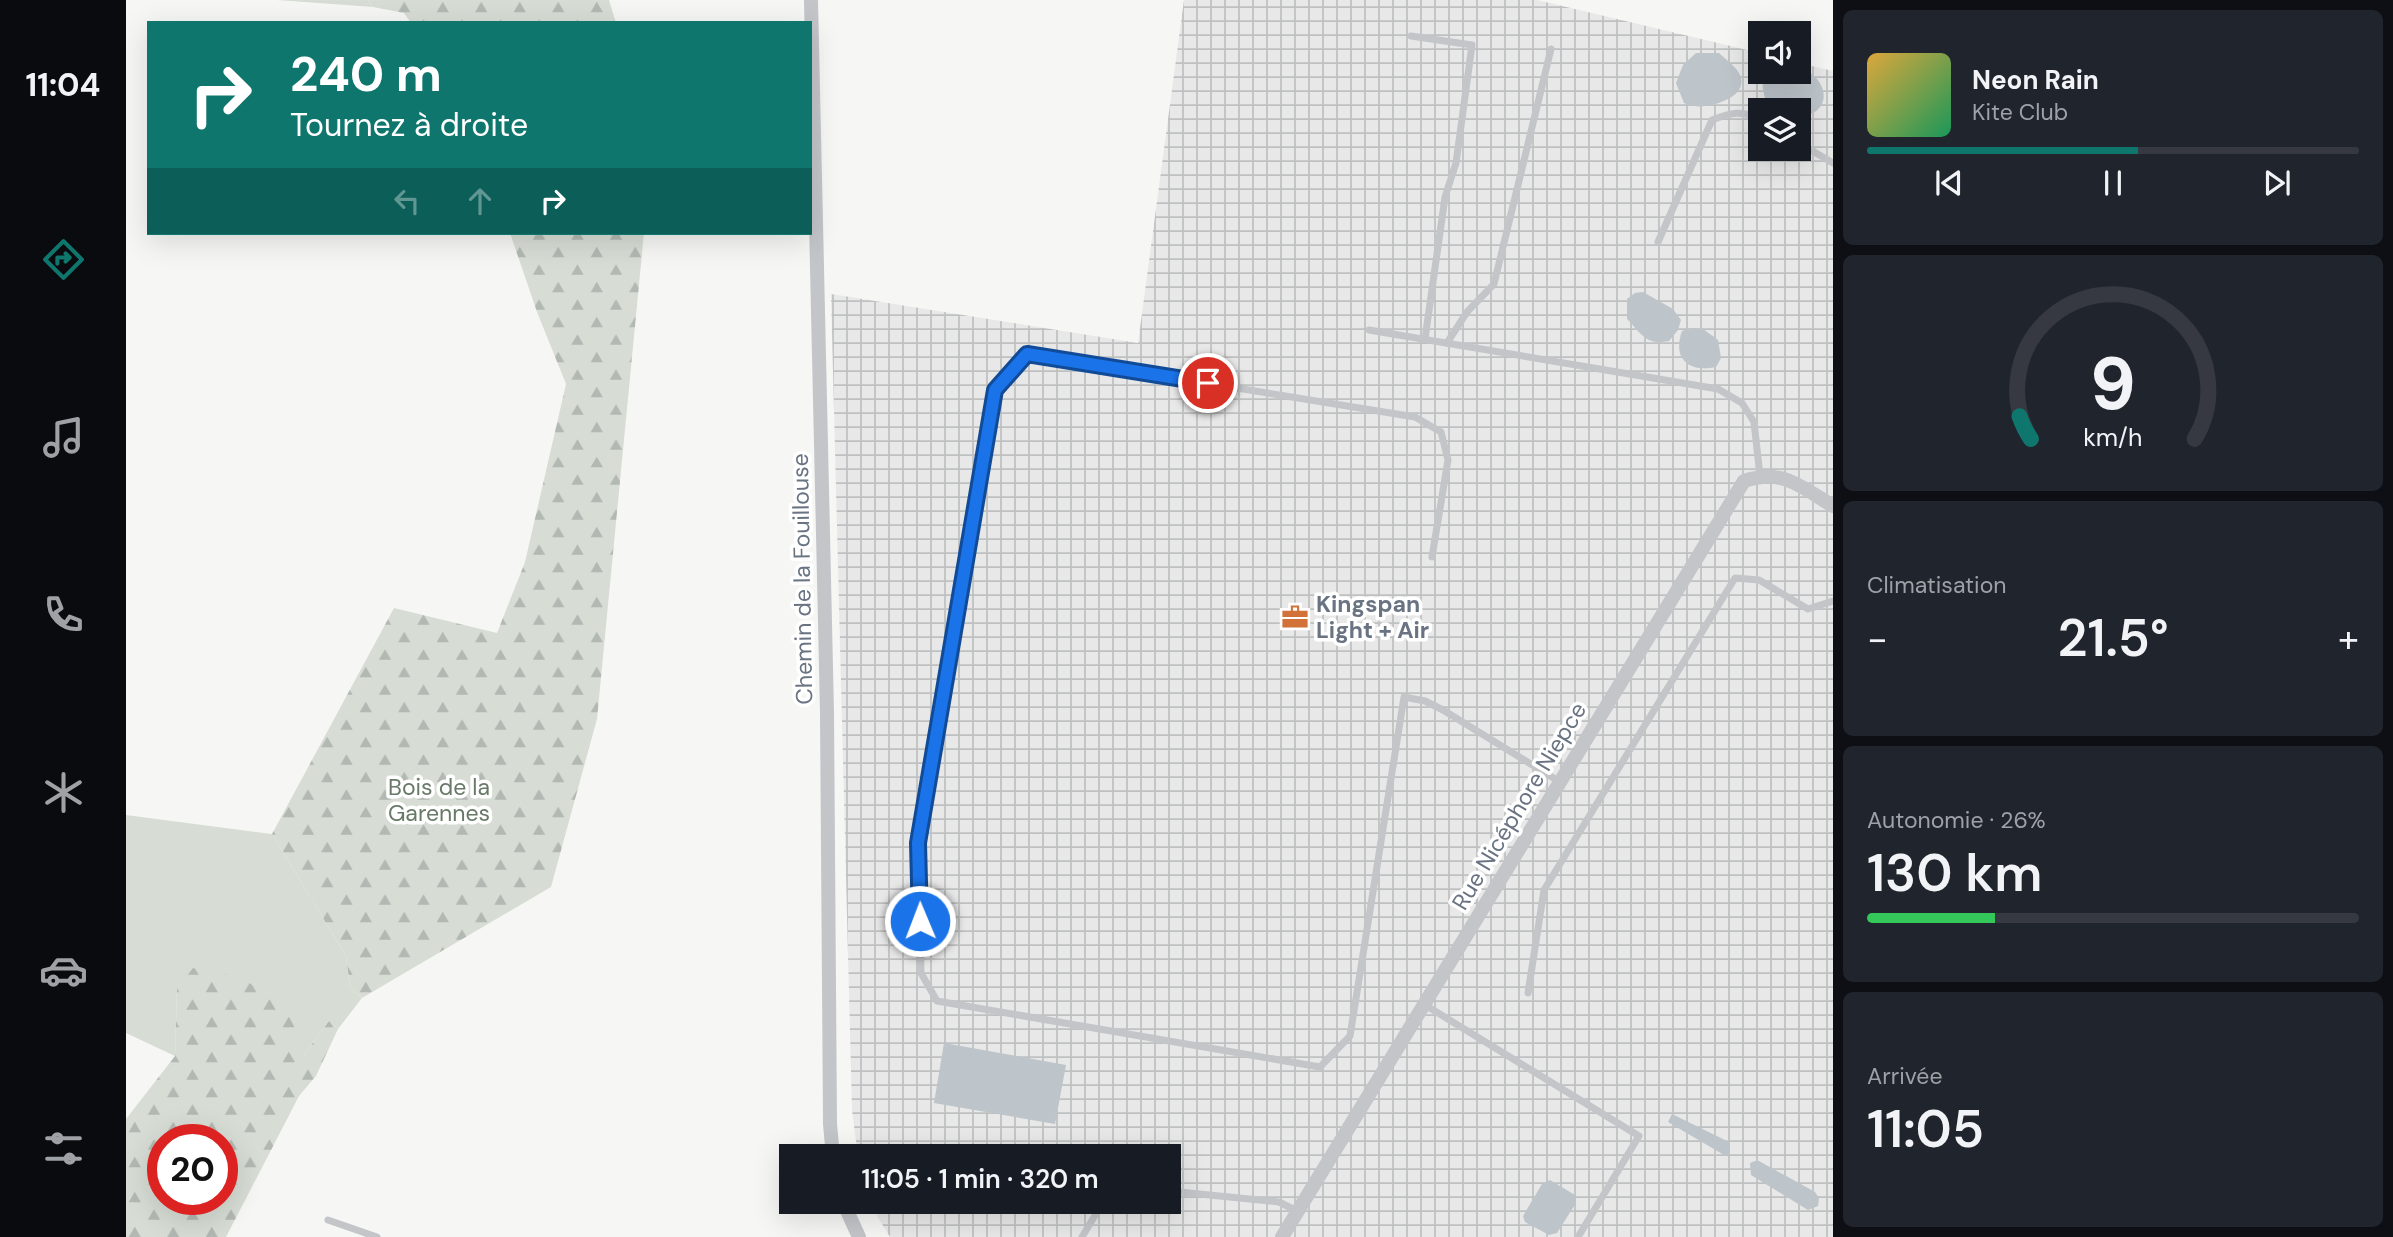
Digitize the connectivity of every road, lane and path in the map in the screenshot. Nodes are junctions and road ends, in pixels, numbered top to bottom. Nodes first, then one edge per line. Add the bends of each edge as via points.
1 (811, 0) edge
2 (812, 21) edge
3 (1411, 36) dead end
4 (812, 42) edge
5 (1551, 49) dead end
6 (1748, 115) edge
7 (1811, 150) edge
8 (1833, 163) edge
9 (1658, 242) dead end
10 (1369, 330) dead end
11 (1425, 339) junction
12 (1447, 343) junction
13 (1760, 476) junction
14 (1833, 506) edge
15 (1432, 557) dead end
16 (1833, 601) edge
17 (1560, 782) junction
18 (1528, 993) dead end
19 (1425, 1005) junction
20 (832, 1144) edge
21 (1181, 1192) edge
22 (1298, 1211) junction
23 (848, 1214) edge
24 (1096, 1214) edge
25 (328, 1220) dead end
26 (377, 1237) edge
27 (859, 1237) edge
28 (1082, 1237) edge
29 (1282, 1237) edge
30 (1578, 1237) edge

1 - 2 street, Chemin de la Fouillouse
3 - 11 lane via 1472,45
4 - 20 street, Chemin de la Fouillouse via 827,669
5 - 12 lane via 1494,284 1467,312
6 - 9 lane via 1734,112 1712,120
7 - 8 lane
10 - 11 lane
11 - 12 lane
12 - 13 lane via 1718,389 1742,403 1754,422
13 - 14 street via 1793,481
13 - 17 street, Rue Nicéphore Niepce via 1744,481 1732,498
15 - 17 lane via 1448,460 1441,432 1415,417 1027,354 995,390 918,843 921,972 937,1001 1320,1067 1350,1036 1404,697 1443,710
16 - 18 lane via 1808,609 1759,580 1735,578 1544,890
17 - 19 street, Rue Nicéphore Niepce
19 - 22 street, Rue Nicéphore Niepce
19 - 30 lane via 1639,1136
21 - 22 lane via 1279,1202
22 - 29 street, Rue Nicéphore Niepce
23 - 27 street
24 - 28 lane
25 - 26 lane

